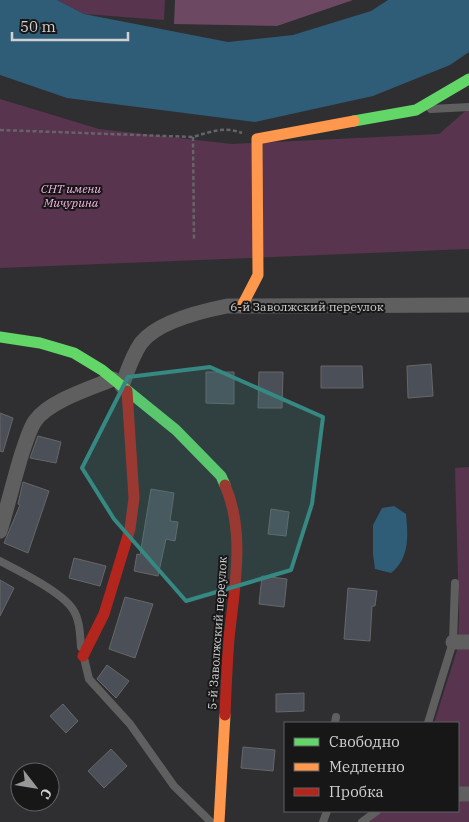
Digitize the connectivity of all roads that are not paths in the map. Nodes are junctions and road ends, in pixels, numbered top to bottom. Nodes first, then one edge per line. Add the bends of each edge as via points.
1 (469, 80) edge
2 (469, 107) edge
3 (416, 110) junction
4 (469, 305) edge
5 (242, 306) junction
6 (0, 337) edge
7 (121, 385) junction
8 (2, 511) edge
9 (0, 531) edge
10 (0, 560) edge
11 (455, 583) dead end
12 (453, 642) junction
13 (469, 642) edge
14 (83, 656) junction
15 (428, 722) edge
16 (376, 812) edge
17 (211, 822) edge
18 (218, 822) edge
19 (362, 822) edge

1 - 3 street
2 - 3 lane
3 - 5 street via 257,139 258,274
4 - 5 street, 6-й Заволжский переулок
5 - 7 street, 6-й Заволжский переулок via 197,312 156,331 142,342
6 - 7 street, 5-й Заволжский переулок via 40,343 74,353
7 - 8 street via 74,394 52,406 36,420
7 - 14 street via 134,498 130,529 104,614
7 - 18 street, 5-й Заволжский переулок via 176,430 221,476 230,497 236,529 237,573 229,639
8 - 9 street
10 - 14 lane via 47,588 72,608
11 - 12 lane
12 - 13 street
12 - 15 lane
14 - 17 lane via 89,678 130,724 174,786
16 - 19 lane

